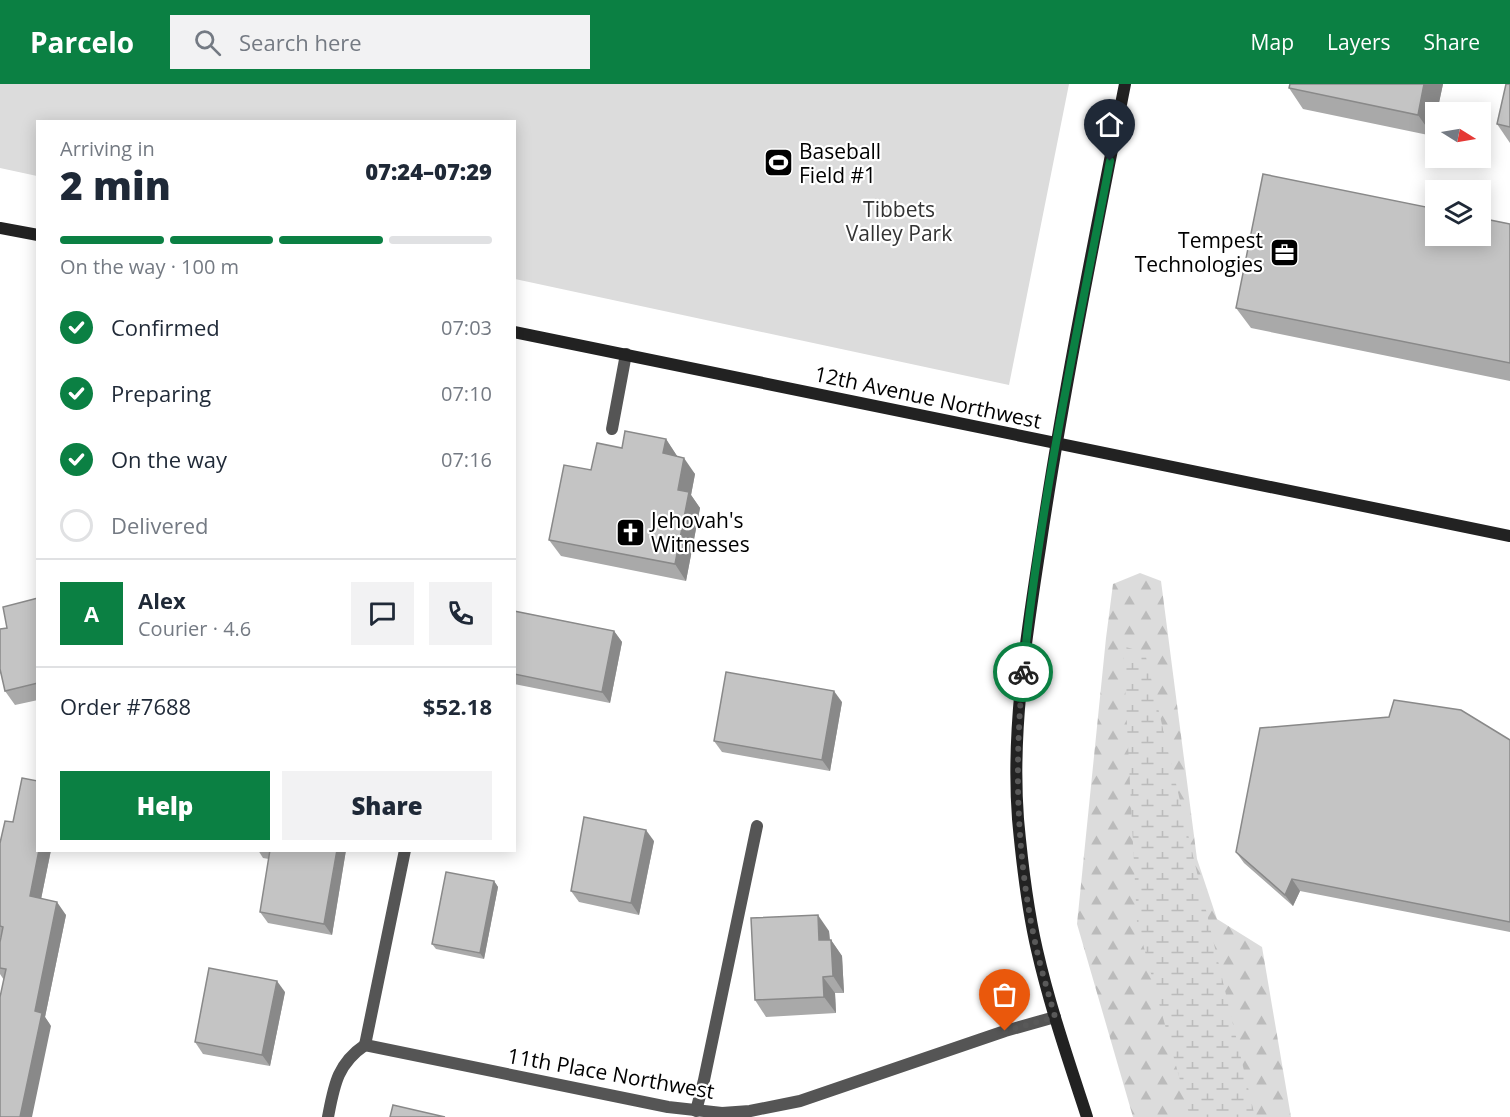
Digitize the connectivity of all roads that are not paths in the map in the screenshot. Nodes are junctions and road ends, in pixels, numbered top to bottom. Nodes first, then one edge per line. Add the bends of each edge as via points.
1 (1125, 84) edge
2 (0, 228) edge
3 (36, 236) edge
4 (516, 332) edge
5 (626, 354) junction
6 (612, 429) dead end
7 (1056, 443) junction
8 (1510, 536) edge
9 (757, 825) dead end
10 (405, 852) edge
11 (1055, 1017) junction
12 (365, 1045) junction
13 (696, 1111) junction
14 (328, 1117) edge
15 (1087, 1117) edge

1 - 7 street
2 - 3 street
4 - 5 street, 12th Avenue Northwest
5 - 6 street
5 - 7 street, 12th Avenue Northwest
7 - 8 street, 12th Avenue Northwest
7 - 11 street via 1026,648 1017,767 1018,818 1029,907
9 - 13 street
10 - 12 street
11 - 13 street, 11th Place Northwest via 801,1101 750,1111
11 - 15 street
12 - 13 street, 11th Place Northwest
12 - 14 street via 340,1070

